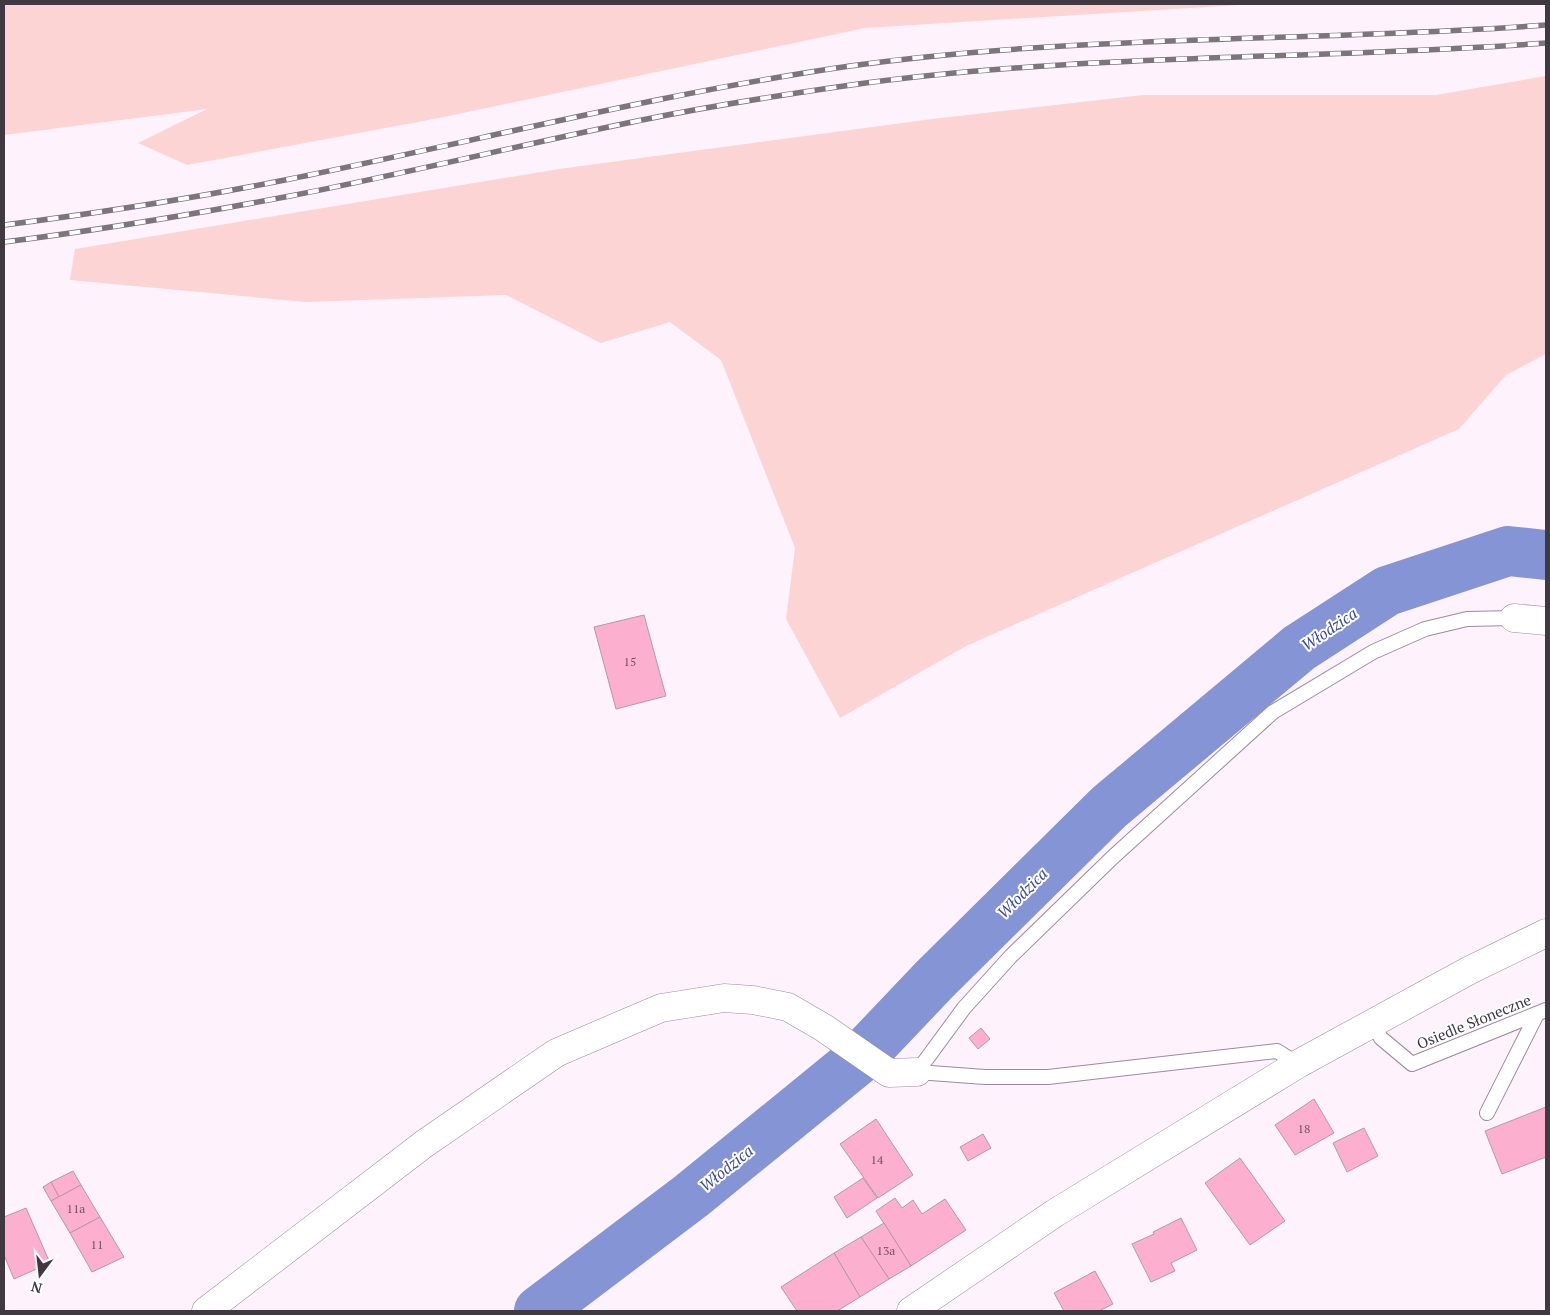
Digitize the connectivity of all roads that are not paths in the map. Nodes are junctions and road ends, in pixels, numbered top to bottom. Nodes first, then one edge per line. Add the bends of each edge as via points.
1 (1514, 618) joint
2 (1546, 621) edge
3 (1546, 933) edge
4 (1542, 1012) edge
5 (1372, 1023) junction
6 (1298, 1064) junction
7 (917, 1072) junction
8 (1487, 1113) dead end
9 (206, 1311) edge
10 (910, 1311) edge

1 - 2 street
1 - 7 lane via 1467,619 1425,629 1373,652 1273,712 1113,857 1011,956 964,1008
3 - 5 street
4 - 5 lane, Osiedle Słoneczne via 1412,1064 1381,1038
4 - 8 lane
5 - 6 street
6 - 7 lane via 1277,1051 1048,1077
6 - 10 street via 1055,1213
7 - 9 street via 889,1073 788,1007 724,998 661,1008 556,1053 424,1144

